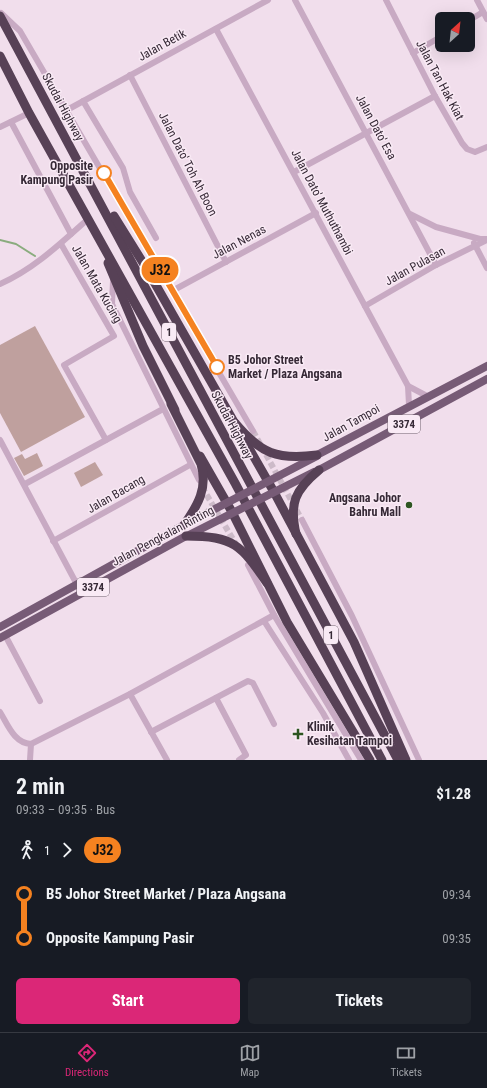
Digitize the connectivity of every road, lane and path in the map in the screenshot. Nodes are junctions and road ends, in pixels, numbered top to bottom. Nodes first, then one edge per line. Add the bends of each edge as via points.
1 (268, 0) edge
2 (295, 0) edge
3 (386, 0) edge
4 (477, 0) edge
5 (0, 12) edge
6 (483, 12) junction
7 (0, 16) edge
8 (475, 16) edge
9 (487, 20) edge
10 (216, 28) junction
11 (435, 40) edge
12 (413, 53) junction
13 (0, 56) edge
14 (130, 75) junction
15 (435, 96) junction
16 (83, 101) junction
17 (67, 110) junction
18 (29, 113) junction
19 (11, 122) junction
20 (0, 127) edge
21 (367, 134) junction
22 (487, 147) edge
23 (294, 172) junction
24 (93, 188) junction
25 (316, 213) junction
26 (410, 214) junction
27 (88, 219) junction
28 (71, 234) junction
29 (471, 237) junction
30 (156, 238) dead end
31 (487, 240) edge
32 (101, 241) junction
33 (61, 244) junction
34 (475, 246) junction
35 (226, 262) junction
36 (436, 265) junction
37 (487, 268) edge
38 (113, 277) junction
39 (0, 284) edge
40 (172, 291) junction
41 (365, 306) junction
42 (487, 366) edge
43 (487, 379) edge
44 (408, 386) junction
45 (427, 396) junction
46 (409, 405) junction
47 (167, 406) junction
48 (235, 423) junction
49 (253, 431) tunnel mouth
50 (0, 440) edge
51 (106, 440) junction
52 (319, 455) junction
53 (190, 465) junction
54 (322, 468) junction
55 (199, 480) tunnel mouth
56 (268, 481) junction
57 (25, 484) junction
58 (274, 492) junction
59 (226, 503) junction
60 (232, 512) junction
61 (302, 520) tunnel mouth
62 (182, 527) junction
63 (296, 534) junction
64 (186, 536) junction
65 (53, 541) junction
66 (248, 565) dead end
67 (267, 583) junction
68 (77, 584) junction
69 (82, 594) junction
70 (274, 615) junction
71 (264, 620) junction
72 (0, 627) edge
73 (2, 636) edge
74 (130, 694) junction
75 (216, 698) junction
76 (40, 701) dead end
77 (0, 712) edge
78 (274, 724) dead end
79 (151, 732) junction
80 (31, 744) junction
81 (30, 760) edge
82 (167, 760) edge
83 (239, 760) edge
84 (349, 760) edge
85 (361, 760) edge
86 (370, 760) edge
87 (382, 760) edge
88 (398, 760) edge
89 (406, 760) edge
90 (419, 760) edge

1 - 10 street, Jalan Betik
2 - 21 street, Jalan Dato' Esa
3 - 12 street, Jalan Tan Hak Kiat
4 - 6 street
5 - 17 street via 20,31
6 - 8 street
6 - 9 street
7 - 24 highway, Skudai Highway / 1
10 - 14 street, Jalan Betik
10 - 23 street, Jalan Dato' Muthuthambi
11 - 12 street
12 - 15 street, Jalan Tan Hak Kiat
13 - 18 highway, Skudai Highway / 1
14 - 16 street, Jalan Betik
14 - 35 street, Jalan Dato' Toh Ah Boon
15 - 21 street
15 - 22 street, Jalan Tan Hak Kiat via 467,149 475,152
16 - 17 street, Jalan Betik
16 - 30 street via 123,168 130,192
17 - 40 street
18 - 19 street
18 - 27 highway, Skudai Highway / 1
19 - 20 street
19 - 28 street
21 - 23 street
21 - 26 street, Jalan Dato' Esa
23 - 25 street, Jalan Dato' Muthuthambi
24 - 48 highway via 145,266
24 - 88 highway, Skudai Highway / 1
25 - 35 street, Jalan Nenas
25 - 41 street, Jalan Dato' Muthuthambi
26 - 29 street via 436,227
26 - 36 street, Jalan Dato' Esa
27 - 28 street
27 - 32 highway, Skudai Highway / 1
28 - 33 street
29 - 31 street
29 - 34 street
31 - 34 street
32 - 38 highway
32 - 87 highway, Skudai Highway / 1 via 235,483
33 - 39 street via 38,262
33 - 51 street, Jalan Mata Kucing via 114,336 64,365
34 - 36 street, Jalan Pulasan
34 - 37 street
35 - 40 street, Jalan Nenas
36 - 41 street, Jalan Pulasan
38 - 47 highway
38 - 47 street via 112,304
40 - 49 street
41 - 44 street, Jalan Dato' Muthuthambi
42 - 45 main road, Jalan Tampoi / 3374
43 - 54 main road, 3374
44 - 45 street
44 - 46 street, Jalan Dato' Muthuthambi
45 - 46 main road, Jalan Tampoi / 3374
46 - 52 main road, Jalan Tampoi / 3374
47 - 51 street
47 - 53 street
47 - 59 highway, bridge
47 - 62 highway, bridge via 202,464 204,473 204,489
48 - 52 highway, bridge via 253,442 269,453 286,457
48 - 56 highway, bridge
50 - 57 street
51 - 57 street
52 - 56 main road, Jalan Tampoi / 3374, bridge
53 - 55 street
53 - 65 street, Jalan Bacang
54 - 58 main road, 3374, bridge
54 - 63 highway, bridge via 304,483 296,497 292,517
56 - 58 highway
56 - 59 main road, Jalan Tampoi / 3374, bridge
57 - 65 street
58 - 60 main road, 3374, bridge
58 - 63 highway, bridge
59 - 60 highway
59 - 62 main road, Jalan Pengkalan Rinting / 3374, bridge
60 - 64 main road, Jalan Pengkalan Rinting / 3374, bridge
60 - 67 highway, bridge
61 - 90 street via 352,616
62 - 68 main road, Jalan Pengkalan Rinting / 3374
63 - 89 highway via 354,642
64 - 67 highway, bridge via 212,537 236,545 246,553
64 - 69 main road, Jalan Pengkalan Rinting / 3374
65 - 68 street
66 - 70 street
67 - 86 highway
68 - 69 street
68 - 72 main road, Jalan Pengkalan Rinting / 3374
69 - 73 main road, Jalan Pengkalan Rinting / 3374
70 - 71 street
70 - 85 street
71 - 74 street
71 - 84 street via 323,713
73 - 76 street
74 - 79 street
74 - 80 street
75 - 78 street via 248,681 251,682
75 - 79 street
75 - 83 street via 246,755
77 - 80 street via 15,738 25,744
79 - 82 street
80 - 81 street

